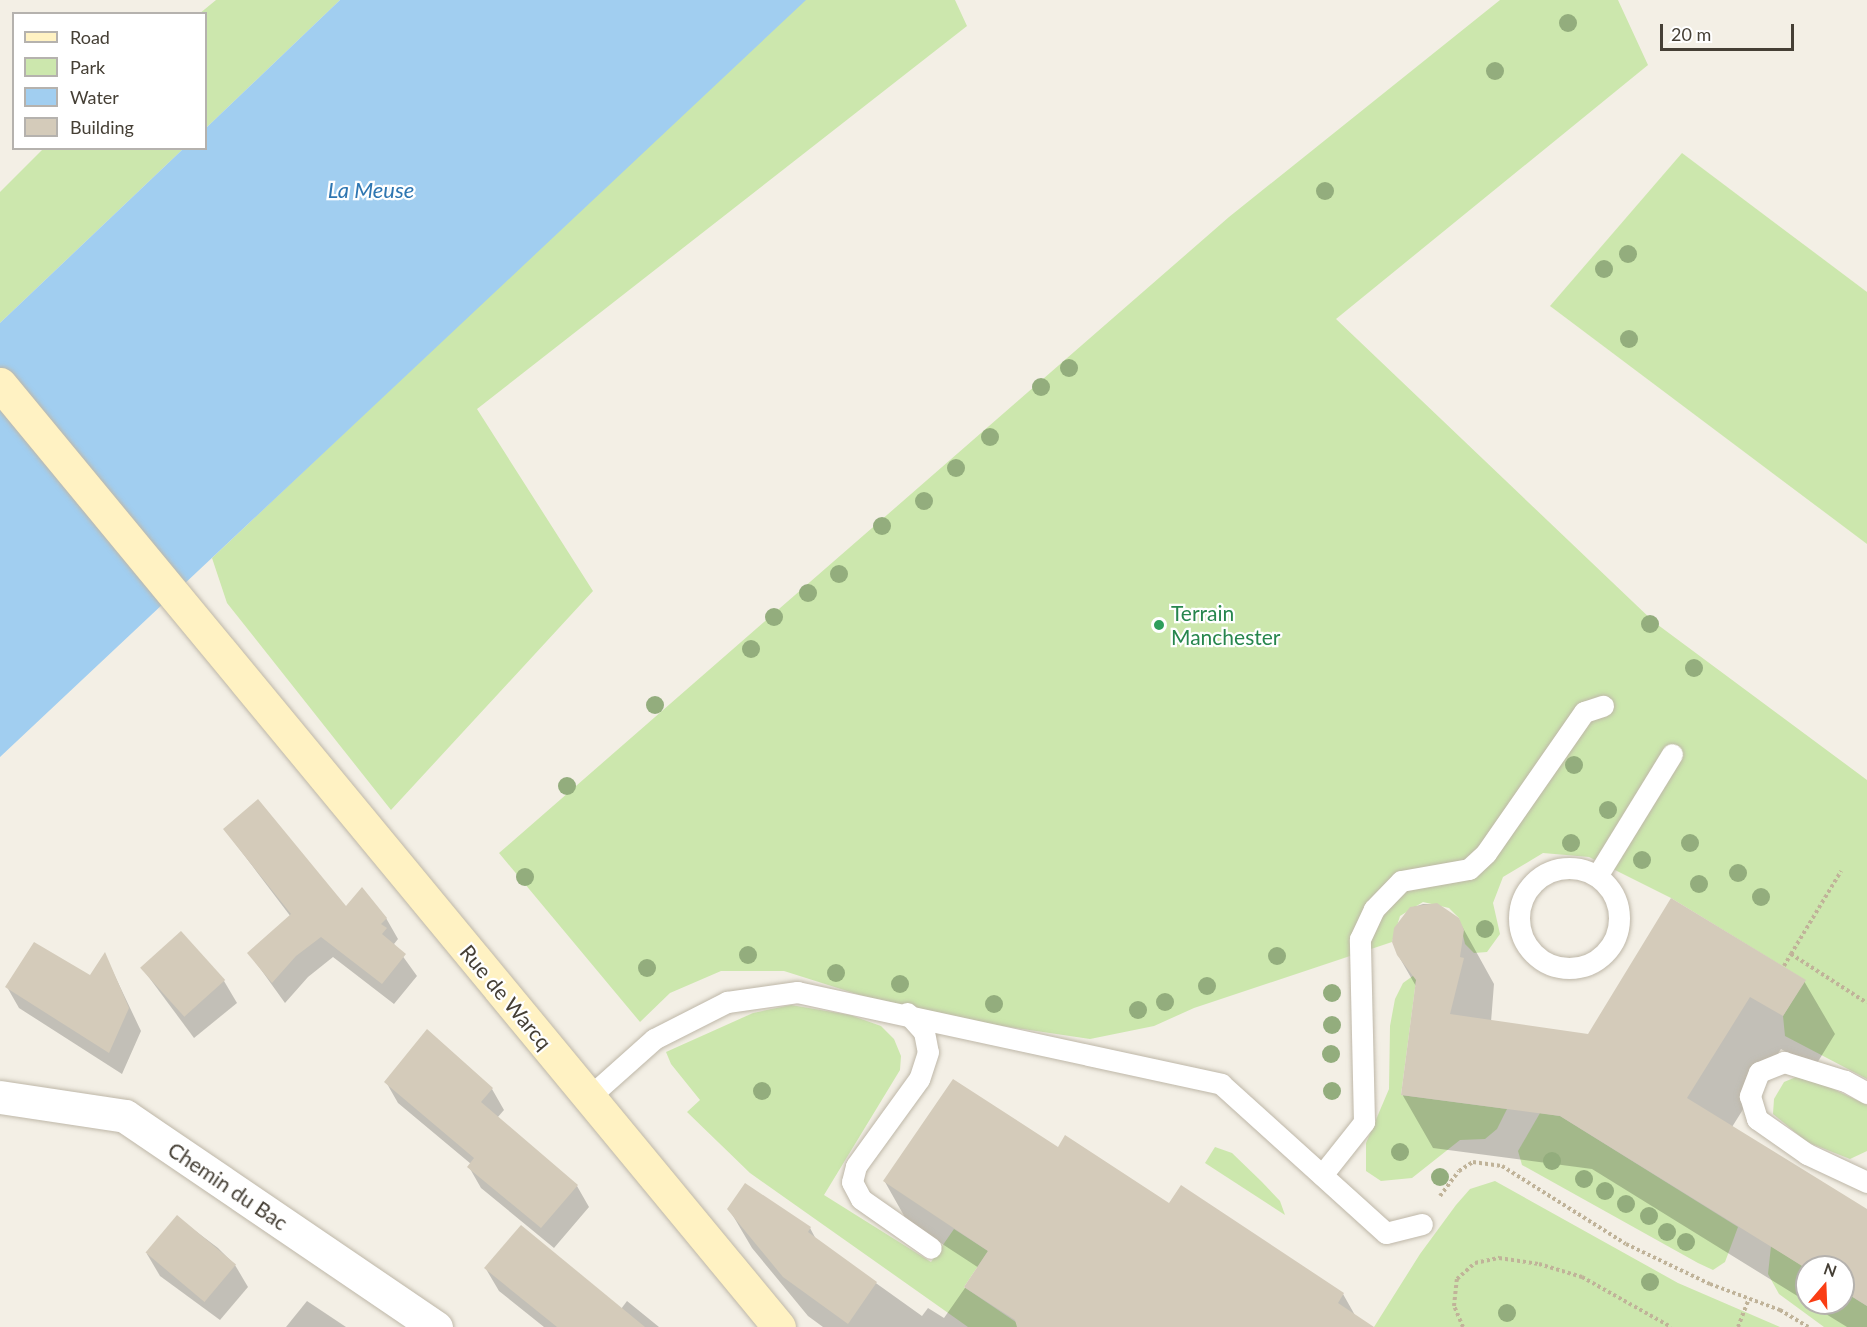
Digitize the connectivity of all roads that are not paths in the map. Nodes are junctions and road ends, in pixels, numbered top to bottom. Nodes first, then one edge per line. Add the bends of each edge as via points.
1 (0, 384) edge
2 (1603, 705) dead end
3 (1672, 754) dead end
4 (1597, 876) junction
5 (907, 1013) junction
6 (1867, 1093) edge
7 (0, 1097) edge
8 (589, 1097) junction
9 (1322, 1175) junction
10 (1867, 1182) edge
11 (1422, 1224) road end
12 (931, 1248) dead end
13 (436, 1327) edge
14 (779, 1327) edge

1 - 8 main road, Rue de Warcq
2 - 9 lane via 1584,712 1486,853 1469,869 1401,881 1374,909 1360,939 1364,1122
3 - 4 lane
4 - 4 lane via 1583,870 1552,871 1527,890 1520,904 1522,937 1545,962 1561,968 1578,968 1607,951 1620,920 1610,888
5 - 8 lane via 797,992 727,1002 654,1039
5 - 9 lane via 1082,1056 1221,1084
5 - 12 lane via 924,1032 928,1052 919,1078 856,1166 852,1182 861,1199
6 - 10 lane via 1845,1080 1784,1062 1759,1072 1750,1096 1757,1119 1807,1154
7 - 13 street, Chemin du Bac via 125,1116
8 - 14 main road, Rue de Warcq
9 - 11 lane via 1386,1233

